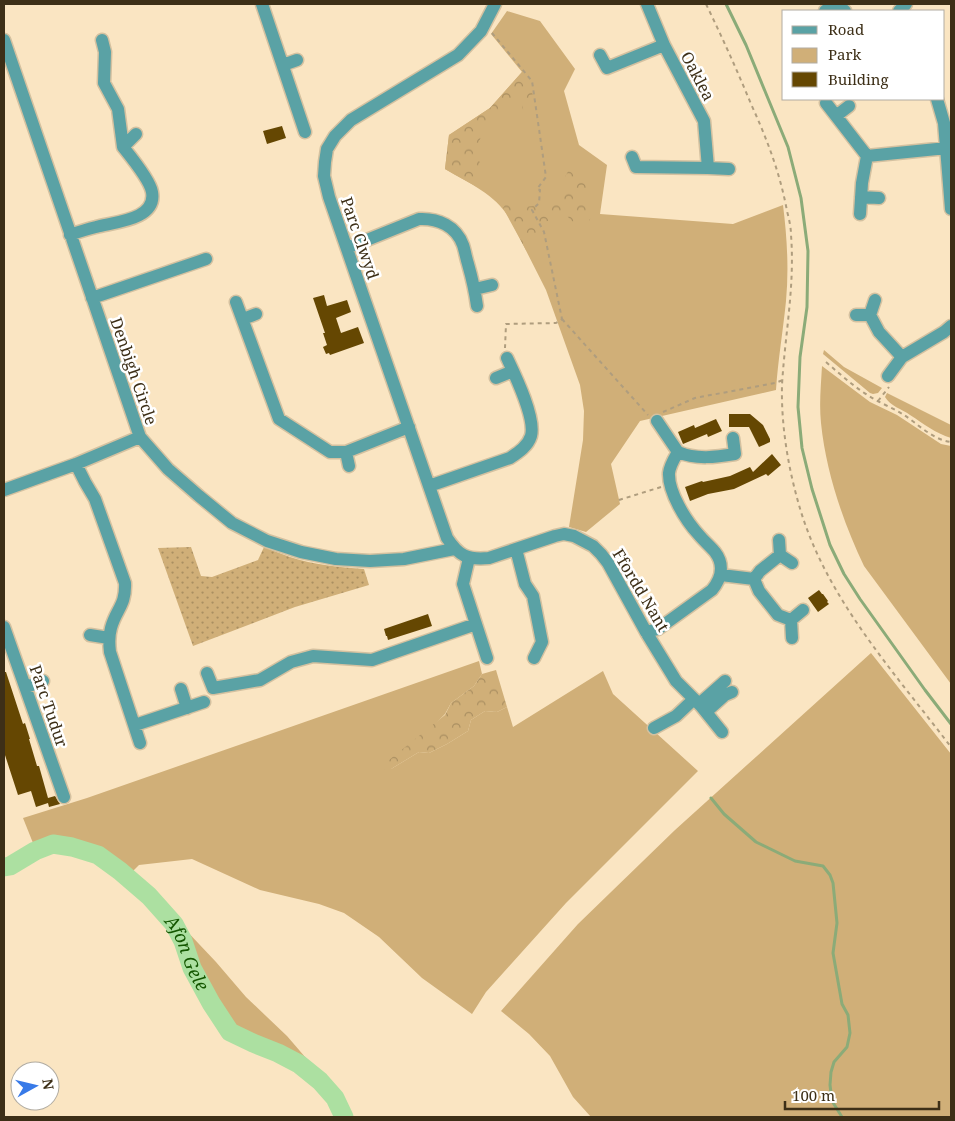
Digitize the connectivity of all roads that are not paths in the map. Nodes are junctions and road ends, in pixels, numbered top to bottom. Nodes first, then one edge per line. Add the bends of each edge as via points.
1 (262, 4) edge
2 (495, 4) edge
3 (646, 4) edge
4 (4, 40) edge
5 (102, 40) dead end
6 (664, 45) junction
7 (600, 55) dead end
8 (297, 60) dead end
9 (283, 65) junction
10 (937, 100) edge
11 (826, 103) dead end
12 (849, 106) dead end
13 (836, 116) junction
14 (305, 132) dead end
15 (136, 134) dead end
16 (123, 147) junction
17 (947, 148) junction
18 (867, 156) junction
19 (632, 164) dead end
20 (708, 168) junction
21 (729, 169) dead end
22 (861, 197) junction
23 (879, 198) dead end
24 (951, 209) edge
25 (860, 214) dead end
26 (70, 235) junction
27 (347, 248) junction
28 (206, 259) dead end
29 (492, 285) dead end
30 (475, 289) junction
31 (92, 298) junction
32 (875, 300) dead end
33 (236, 302) dead end
34 (476, 306) dead end
35 (256, 314) dead end
36 (856, 315) dead end
37 (870, 315) junction
38 (243, 319) junction
39 (949, 333) edge
40 (902, 356) junction
41 (507, 358) road end
42 (513, 371) junction
43 (888, 376) road end
44 (496, 378) dead end
45 (656, 421) road end
46 (409, 427) junction
47 (140, 437) junction
48 (733, 438) dead end
49 (346, 452) junction
50 (678, 452) junction
51 (76, 464) junction
52 (349, 466) dead end
53 (429, 486) junction
54 (4, 490) edge
55 (779, 540) dead end
56 (454, 549) junction
57 (516, 550) junction
58 (780, 555) junction
59 (469, 558) junction
60 (792, 563) dead end
61 (721, 574) junction
62 (754, 579) junction
63 (803, 610) dead end
64 (792, 620) junction
65 (476, 624) junction
66 (4, 627) edge
67 (646, 632) junction
68 (90, 635) dead end
69 (109, 638) junction
70 (792, 638) dead end
71 (487, 658) dead end
72 (534, 658) dead end
73 (207, 673) dead end
74 (725, 681) dead end
75 (43, 682) dead end
76 (26, 687) junction
77 (181, 689) dead end
78 (732, 692) dead end
79 (204, 702) dead end
80 (700, 705) junction
81 (187, 708) junction
82 (134, 725) junction
83 (654, 728) dead end
84 (722, 732) dead end
85 (140, 743) dead end
86 (64, 797) dead end

1 - 9 street
2 - 27 street, Parc Clwyd via 481,31 458,55 351,120 327,149 324,176
3 - 6 street, Oaklea
4 - 26 street, Denbigh Circle
5 - 16 street via 104,83 118,109
6 - 7 street via 602,69
6 - 20 street, Oaklea via 704,122
8 - 9 street
9 - 14 street
10 - 17 street
11 - 13 street
12 - 13 street
13 - 18 street
15 - 16 street
16 - 26 street via 152,190 153,200 149,207 143,214
17 - 18 street
17 - 24 street
18 - 22 street
19 - 20 street
20 - 21 street
22 - 23 street
22 - 25 street
26 - 31 street, Denbigh Circle
27 - 30 street via 419,219 438,220 457,234 463,244
27 - 46 street, Parc Clwyd
28 - 31 street
29 - 30 street
30 - 34 street
31 - 47 street, Denbigh Circle
32 - 37 street
33 - 38 street
35 - 38 street
36 - 37 street
37 - 40 street via 879,332
38 - 49 street via 279,419 330,452
39 - 40 street
40 - 43 street
41 - 42 street
42 - 44 street
42 - 53 street via 533,426 525,447 510,458
45 - 50 street
46 - 49 street
46 - 53 street, Parc Clwyd
47 - 51 street
47 - 56 street, Denbigh Circle via 168,469 199,496 232,523 267,541 336,559 370,561 404,559
48 - 50 street via 742,453 716,457
49 - 52 street
50 - 61 street via 669,473 670,484 682,512 716,553
51 - 54 street
51 - 69 street via 95,499 125,583 123,604 110,628
53 - 56 street, Parc Clwyd
55 - 58 street
56 - 59 street
57 - 59 street, Ffordd Nant via 489,558
57 - 67 street, Ffordd Nant via 564,534 593,546 608,563
57 - 72 street via 546,642
58 - 60 street
58 - 62 street
59 - 65 street via 462,584
61 - 62 street
61 - 67 street via 712,590 658,630
62 - 64 street via 778,615
63 - 64 street
64 - 70 street
65 - 71 street
65 - 73 street via 372,660 313,656 291,662 260,680 213,688
66 - 76 street, Parc Tudur
67 - 80 street, Ffordd Nant via 676,681
68 - 69 street
69 - 82 street via 110,652
74 - 80 street
75 - 76 street
76 - 86 street, Parc Tudur via 63,777
77 - 81 street
78 - 80 street
79 - 81 street
80 - 83 street
80 - 84 street, Ffordd Nant
81 - 82 street
82 - 85 street

